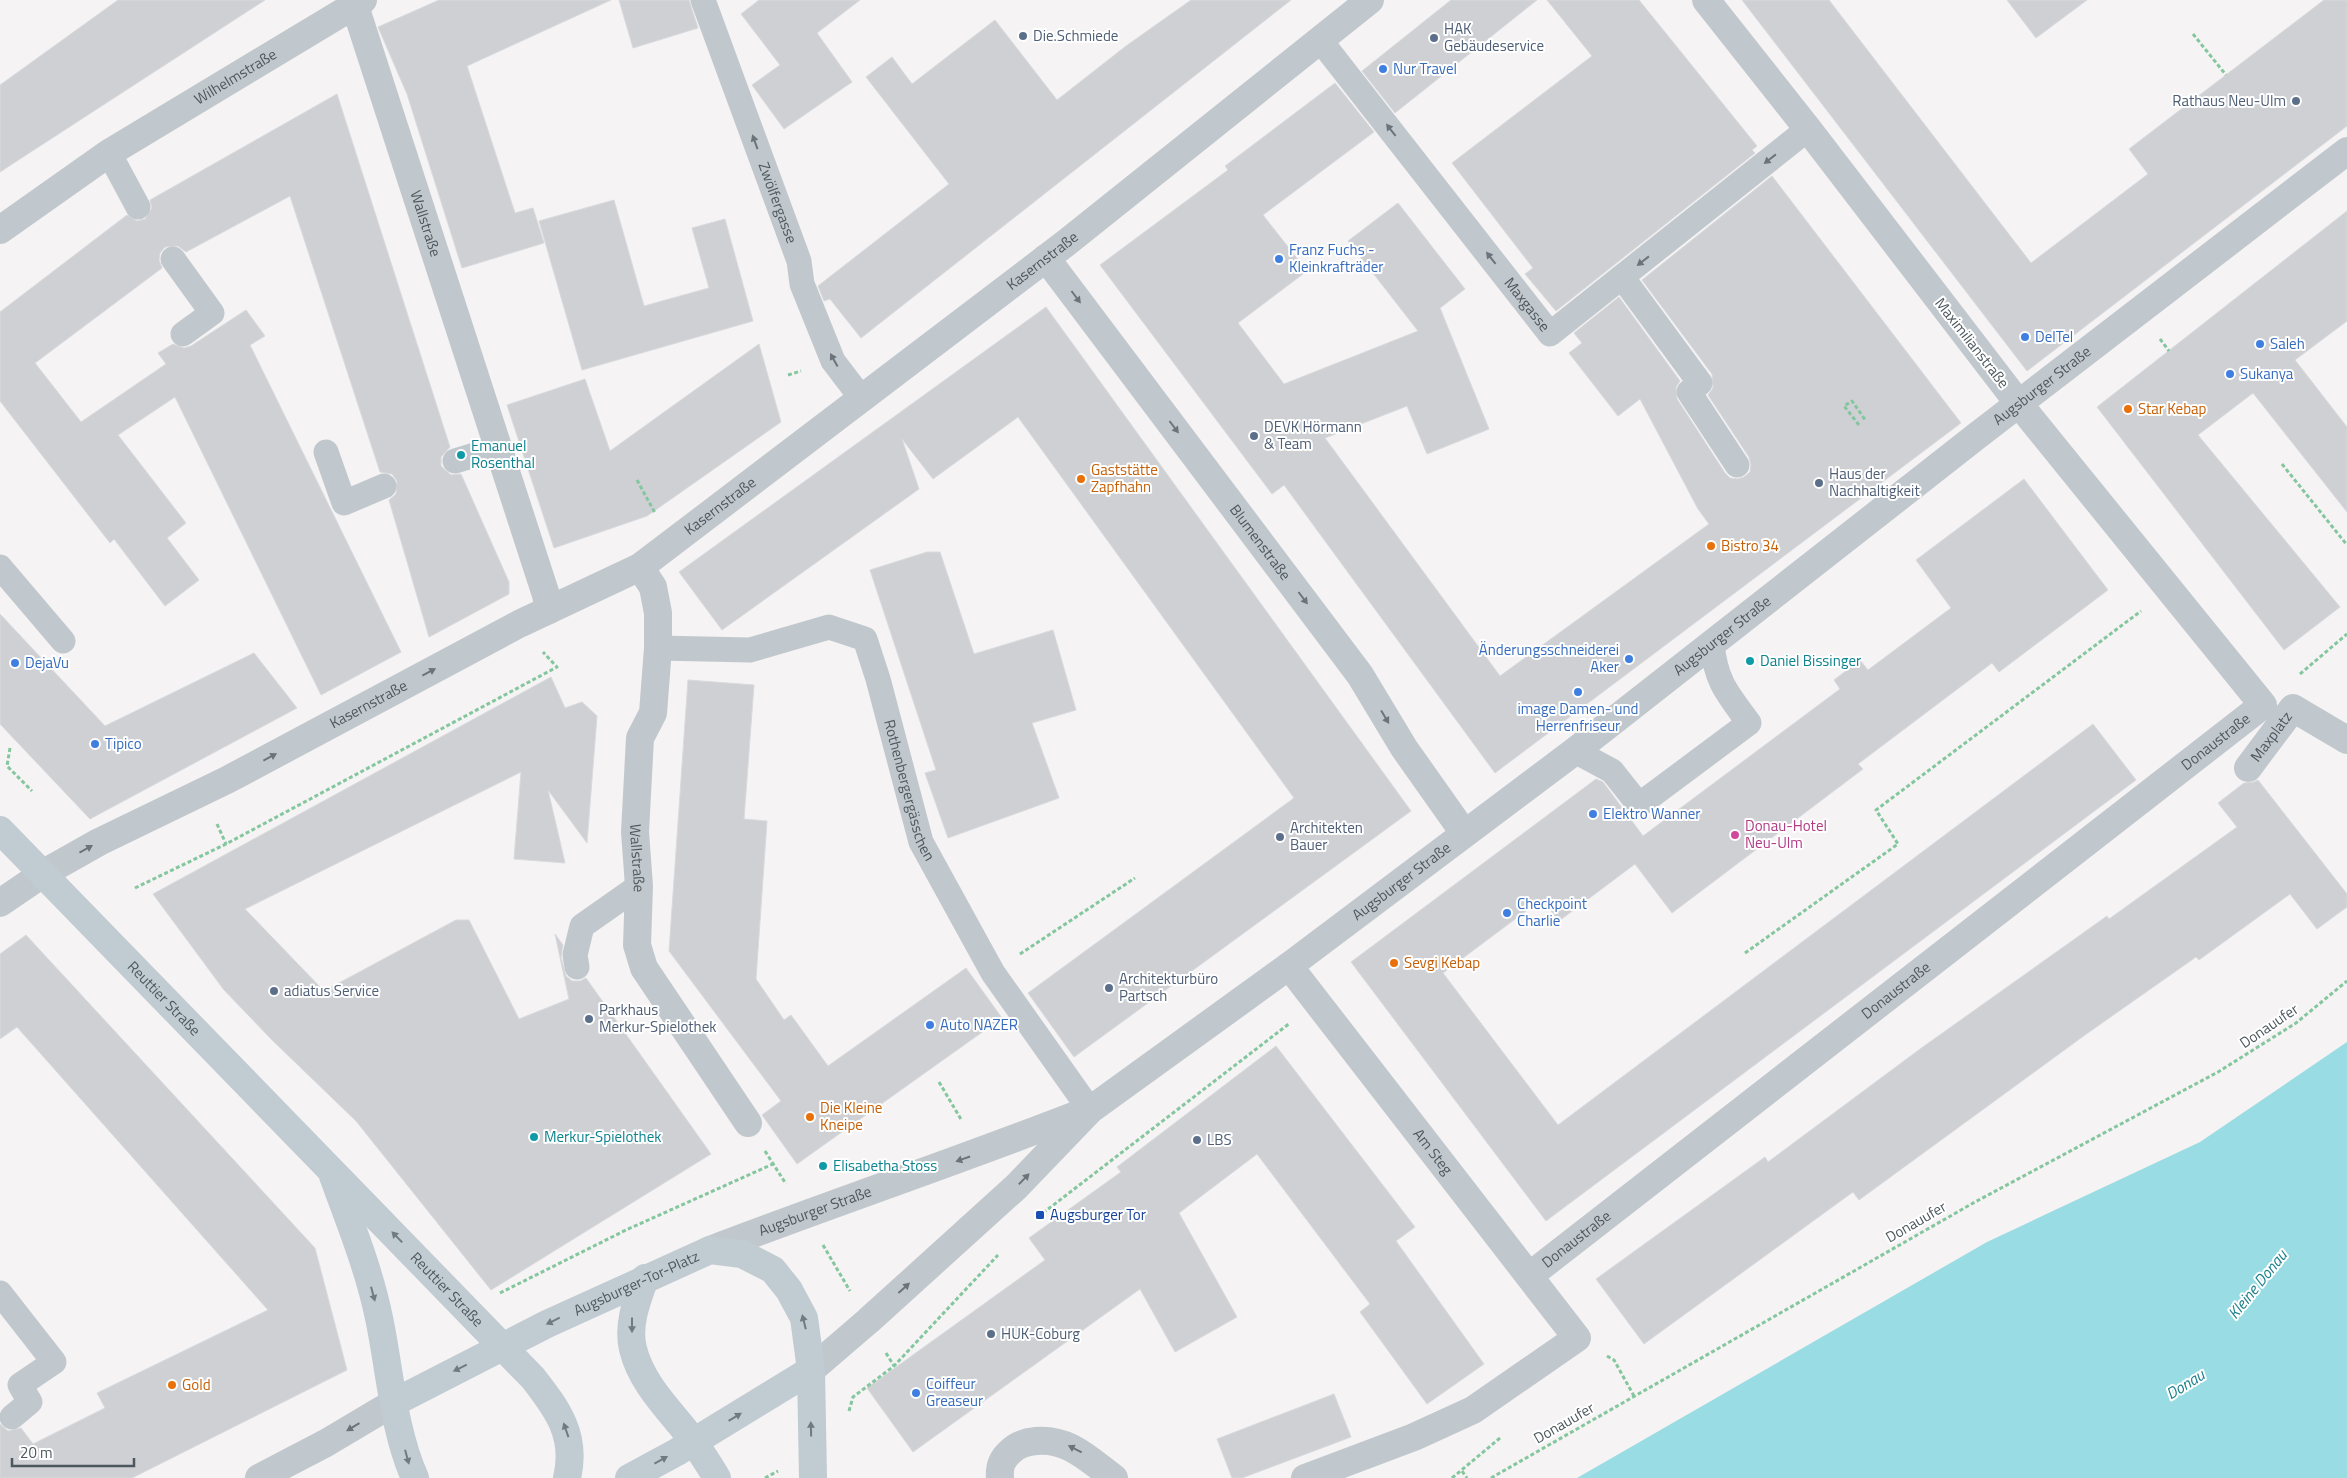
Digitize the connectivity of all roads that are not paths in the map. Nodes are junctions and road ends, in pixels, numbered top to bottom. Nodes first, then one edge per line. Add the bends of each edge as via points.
1 (703, 0) edge
2 (1370, 0) edge
3 (1706, 0) edge
4 (357, 1) edge
5 (1320, 40) junction
6 (1808, 129) junction
7 (2347, 151) edge
8 (108, 153) junction
9 (138, 207) dead end
10 (0, 230) edge
11 (1046, 258) junction
12 (173, 259) dead end
13 (1622, 277) junction
14 (183, 334) dead end
15 (862, 399) junction
16 (2019, 404) junction
17 (498, 448) junction
18 (326, 452) dead end
19 (455, 461) dead end
20 (1737, 465) dead end
21 (384, 486) dead end
22 (0, 567) edge
23 (640, 568) junction
24 (549, 610) junction
25 (63, 641) dead end
26 (1712, 644) junction
27 (658, 648) junction
28 (2263, 705) joint
29 (2347, 740) edge
30 (1575, 751) junction
31 (2248, 768) dead end
32 (0, 830) edge
33 (1464, 833) junction
34 (44, 873) junction
35 (639, 886) junction
36 (0, 903) edge
37 (1289, 966) junction
38 (577, 967) dead end
39 (1090, 1110) junction
40 (748, 1123) dead end
41 (328, 1166) junction
42 (710, 1250) junction
43 (1529, 1276) junction
44 (644, 1278) junction
45 (0, 1293) edge
46 (504, 1347) junction
47 (811, 1370) junction
48 (395, 1402) junction
49 (12, 1417) dead end
50 (694, 1441) junction
51 (258, 1478) edge
52 (415, 1478) edge
53 (566, 1478) edge
54 (629, 1478) edge
55 (717, 1478) edge
56 (813, 1478) edge
57 (1000, 1478) edge
58 (1114, 1478) edge
59 (1305, 1478) edge

15 -> 1 lane, Zwölfergasse via 833,361 802,284 798,262
2 - 5 street, Kasernstraße
3 - 6 street, Maximilianstraße
4 - 8 street, Wilhelmstraße
4 - 17 street, Wallstraße
5 - 11 street, Kasernstraße
13 -> 5 lane, Maxgasse via 1550,334
6 -> 13 lane, Maxgasse
6 - 16 street, Maximilianstraße
7 - 16 street, Augsburger Straße
8 - 9 lane
8 - 10 street, Wilhelmstraße
11 - 15 street, Kasernstraße
11 -> 33 street, Blumenstraße via 1360,675 1404,748
12 - 14 lane via 217,308
13 - 20 lane via 1700,384 1689,392
15 - 23 street, Kasernstraße
16 - 26 street, Augsburger Straße
16 - 28 street, Maximilianstraße
17 - 19 lane
17 - 24 street, Wallstraße
18 - 21 lane via 344,503
22 - 25 lane
23 - 24 street, Kasernstraße
23 - 27 street, Wallstraße via 653,587 658,614
34 -> 24 street, Kasernstraße
26 - 30 street, Augsburger Straße
26 - 30 lane via 1715,670 1723,688 1749,723 1639,804 1612,771
27 - 35 street, Wallstraße via 654,713 640,738 635,832
27 - 39 lane, Rothenbergergässchen via 750,650 829,627 865,639 921,842 992,973
28 - 43 street, Donaustraße
29 - 31 street, Maxplatz via 2293,708
30 - 33 street, Augsburger Straße
32 - 34 main road, Reuttier Straße
33 - 37 street, Augsburger Straße
34 - 36 street, Kasernstraße
34 - 41 main road, Reuttier Straße
35 - 38 lane via 582,926 575,955
35 - 40 street, Wallstraße via 637,945 644,968
37 - 39 street, Augsburger Straße
37 - 43 street, Am Steg
39 -> 42 street, Augsburger Straße
47 -> 39 street, Augsburger Straße via 1016,1187
46 -> 41 main road, Reuttier Straße
41 -> 48 main road, Reuttier Straße via 365,1263
42 - 44 main road, Augsburger-Tor-Platz
47 -> 42 main road, Augsburger-Tor-Platz via 804,1318 789,1290 773,1270 742,1254
43 - 59 street, Am Steg via 1577,1338 1473,1410 1414,1437
44 -> 46 main road, Augsburger-Tor-Platz
44 -> 50 main road via 632,1313 632,1348 644,1375 664,1406
45 - 49 lane via 54,1362 20,1385 30,1402
46 -> 48 main road, Augsburger-Tor-Platz
53 -> 46 main road, Reuttier Straße via 570,1465 568,1437 559,1411
50 -> 47 main road
56 -> 47 main road, Augsburger-Tor-Platz
48 -> 51 street
48 -> 52 main road
54 -> 50 main road
50 - 55 main road
58 -> 57 street via 1083,1453 1066,1444 1045,1440 1016,1446 999,1467

